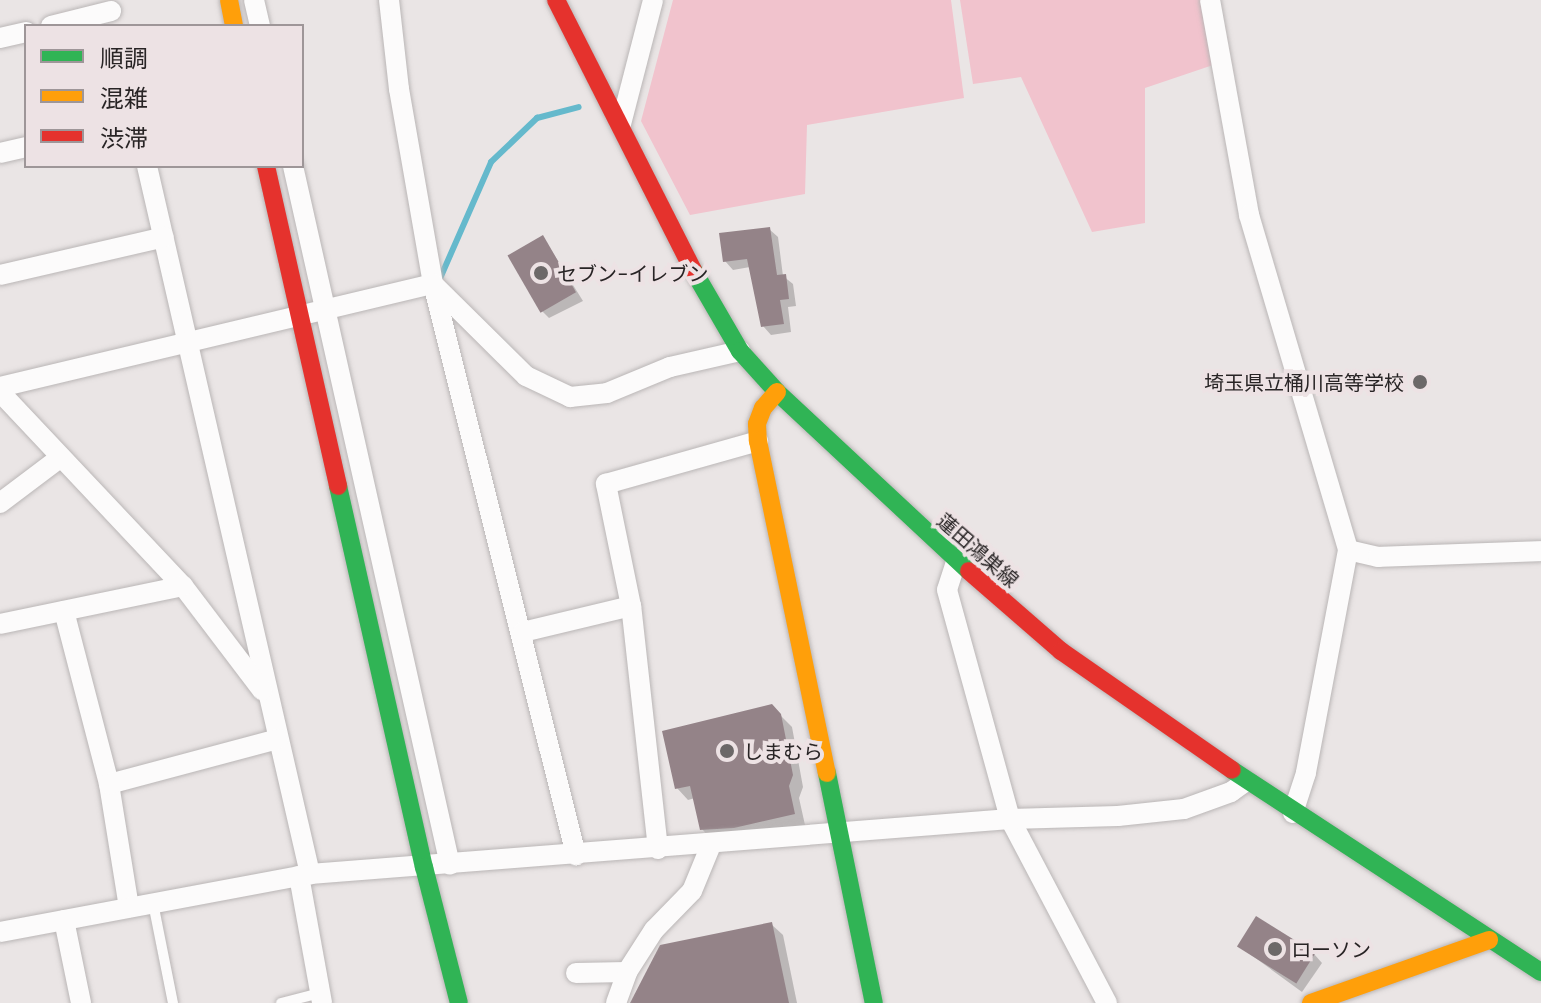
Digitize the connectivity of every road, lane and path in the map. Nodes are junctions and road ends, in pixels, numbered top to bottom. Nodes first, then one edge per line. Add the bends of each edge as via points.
1 (229, 0) edge
2 (254, 0) edge
3 (389, 0) edge
4 (556, 0) edge
5 (653, 0) edge
6 (1210, 0) edge
7 (111, 12) edge
8 (60, 24) edge
9 (234, 24) edge
10 (260, 24) edge
11 (24, 32) edge
12 (0, 38) edge
13 (621, 124) junction
14 (24, 147) edge
15 (0, 153) edge
16 (147, 168) edge
17 (266, 168) edge
18 (293, 168) edge
19 (164, 237) junction
20 (0, 275) edge
21 (433, 284) junction
22 (326, 309) junction
23 (299, 315) junction
24 (189, 341) junction
25 (740, 351) junction
26 (0, 390) edge
27 (777, 392) junction
28 (758, 441) junction
29 (61, 457) junction
30 (0, 503) edge
31 (1348, 550) junction
32 (1541, 551) edge
33 (956, 562) junction
34 (183, 586) junction
35 (631, 606) junction
36 (64, 611) junction
37 (0, 624) edge
38 (523, 632) junction
39 (267, 696) junction
40 (278, 739) junction
41 (1246, 781) junction
42 (109, 784) junction
43 (1293, 813) junction
44 (1010, 819) junction
45 (838, 835) junction
46 (711, 845) junction
47 (658, 849) junction
48 (576, 855) junction
49 (450, 865) junction
50 (424, 867) junction
51 (304, 875) junction
52 (153, 903) junction
53 (129, 907) junction
54 (64, 920) junction
55 (0, 932) edge
56 (1489, 940) junction
57 (627, 972) junction
58 (1541, 972) edge
59 (576, 973) dead end
60 (321, 998) edge
61 (81, 1003) edge
62 (173, 1003) edge
63 (281, 1003) edge
64 (459, 1003) edge
65 (616, 1003) edge
66 (874, 1003) edge
67 (1107, 1003) edge
68 (1311, 1003) edge

1 - 9 street
2 - 10 street
3 - 21 street
4 - 13 street, 蓮田鴻巣線
5 - 13 street
6 - 31 street via 1249,215
7 - 8 street
11 - 12 street
13 - 25 street, 蓮田鴻巣線 via 698,280
14 - 15 street
16 - 19 street
17 - 23 street
18 - 22 street
19 - 20 street
19 - 24 street
21 - 22 street
21 - 25 street via 526,376 570,397 607,393 670,367
21 - 38 street
22 - 23 street
22 - 49 street
23 - 24 street
23 - 50 street
24 - 26 street
24 - 39 street
25 - 27 street, 蓮田鴻巣線
26 - 29 street
27 - 28 street via 760,416
27 - 33 street, 蓮田鴻巣線
28 - 35 street via 606,484
28 - 45 street
29 - 30 street
29 - 34 street
31 - 32 street via 1378,557
31 - 43 street
33 - 41 street, 蓮田鴻巣線 via 1061,651
33 - 44 street via 947,590
34 - 36 street
34 - 39 street
35 - 38 street
35 - 47 street
36 - 37 street
36 - 42 street
38 - 48 street
39 - 40 street
40 - 42 street
40 - 51 street
41 - 43 street, 蓮田鴻巣線
41 - 44 street via 1184,809
42 - 53 street
43 - 56 street, 蓮田鴻巣線
44 - 45 street
44 - 67 street
45 - 46 street
45 - 66 street
46 - 47 street
46 - 57 street via 692,891 654,930
47 - 48 street
48 - 49 street
49 - 50 street
50 - 51 street
50 - 64 street
51 - 52 street
51 - 60 street
52 - 53 street
52 - 62 lane
53 - 54 street
54 - 55 street
54 - 61 street
56 - 58 street, 蓮田鴻巣線
56 - 68 street
57 - 59 street
57 - 65 street
60 - 63 lane

